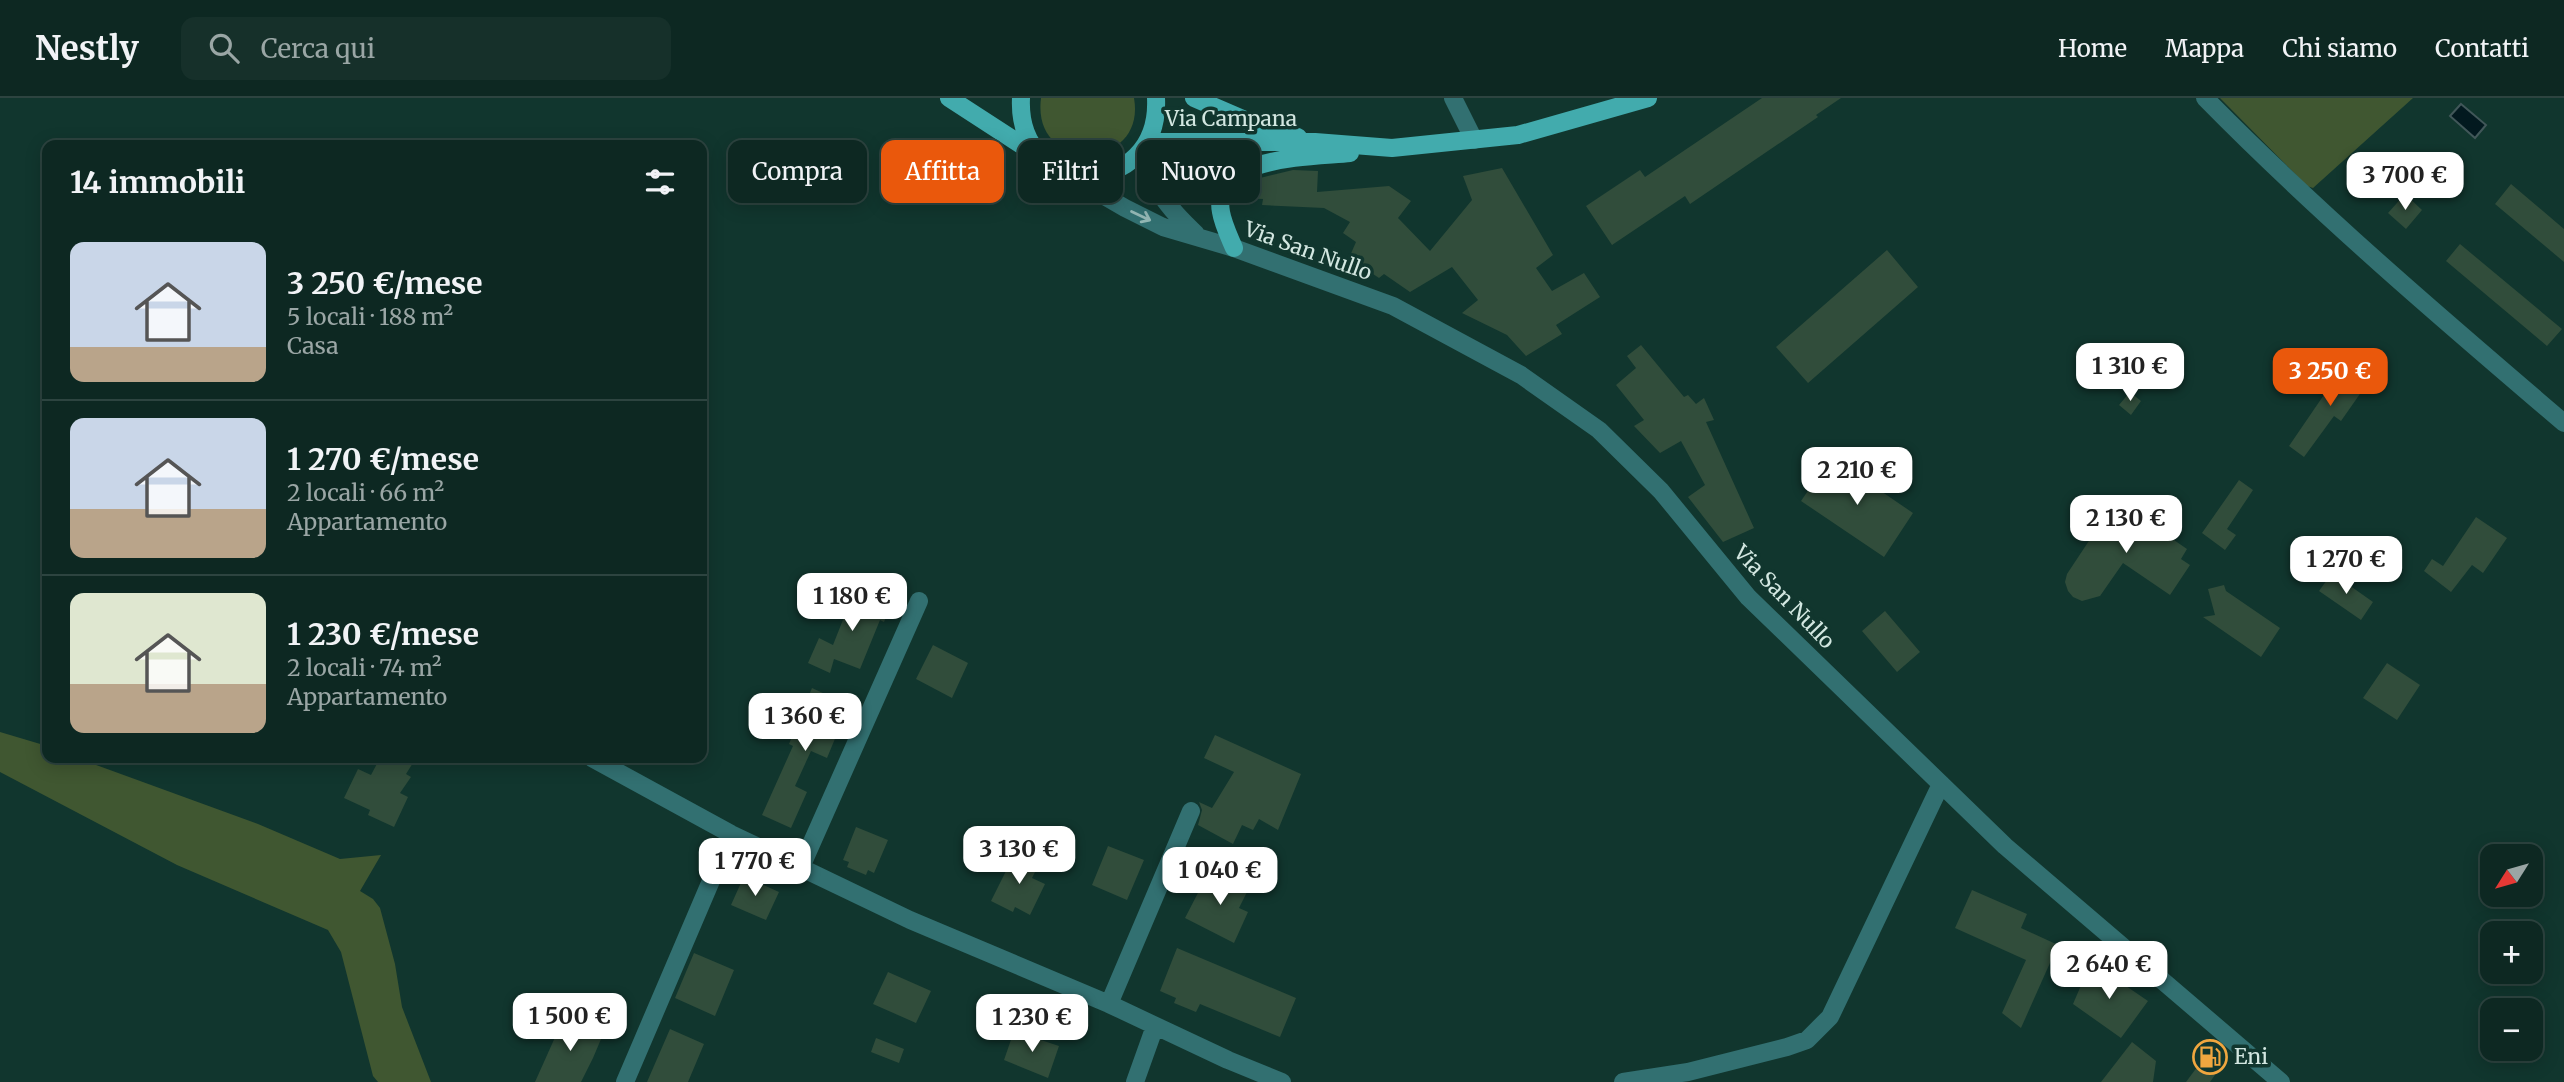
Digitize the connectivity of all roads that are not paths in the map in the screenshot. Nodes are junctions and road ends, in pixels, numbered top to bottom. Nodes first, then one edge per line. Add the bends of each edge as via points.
1 (948, 98) edge
2 (1021, 98) edge
3 (1156, 98) edge
4 (1194, 98) edge
5 (1453, 98) edge
6 (1648, 98) edge
7 (2205, 98) edge
8 (1030, 140) edge
9 (1147, 140) edge
10 (1474, 140) junction
11 (1315, 142) junction
12 (1018, 143) edge
13 (1260, 143) edge
14 (1392, 148) junction
15 (1137, 154) edge
16 (1123, 166) edge
17 (1117, 203) edge
18 (1167, 203) edge
19 (1198, 236) junction
20 (1234, 248) junction
21 (2564, 423) edge
22 (919, 601) dead end
23 (601, 763) edge
24 (1941, 784) junction
25 (1191, 811) dead end
26 (731, 834) junction
27 (801, 867) junction
28 (1109, 1004) junction
29 (1155, 1026) junction
30 (625, 1082) edge
31 (1135, 1082) edge
32 (1282, 1082) edge
33 (1623, 1082) edge
34 (2281, 1082) edge

1 - 12 main road
2 - 8 main road
3 - 9 main road, Via Campana via 1157,115
4 - 11 main road, Via Campana via 1252,123
5 - 10 street
6 - 10 main road, Via Campana via 1518,135
7 - 21 street via 2394,278
10 - 14 main road, Via Campana
11 - 13 main road, Via Campana
11 - 14 main road, Via Campana
14 - 20 main road via 1250,166 1226,183 1221,195 1220,211
15 - 16 main road, Via Campana
17 -> 19 street, Via San Nullo via 1163,227
18 - 19 street, Via San Nullo
19 - 20 street, Via San Nullo
20 - 24 street, Via San Nullo via 1393,306 1521,375 1599,430 1661,491 1748,597
22 - 27 street
23 - 26 street
24 - 33 street via 1830,1017 1819,1029 1807,1040 1787,1047 1688,1072
24 - 34 street, Via San Nullo via 2005,846
25 - 28 street
26 - 27 street
26 - 30 street
27 - 28 street
28 - 29 street
29 - 31 street
29 - 32 street

